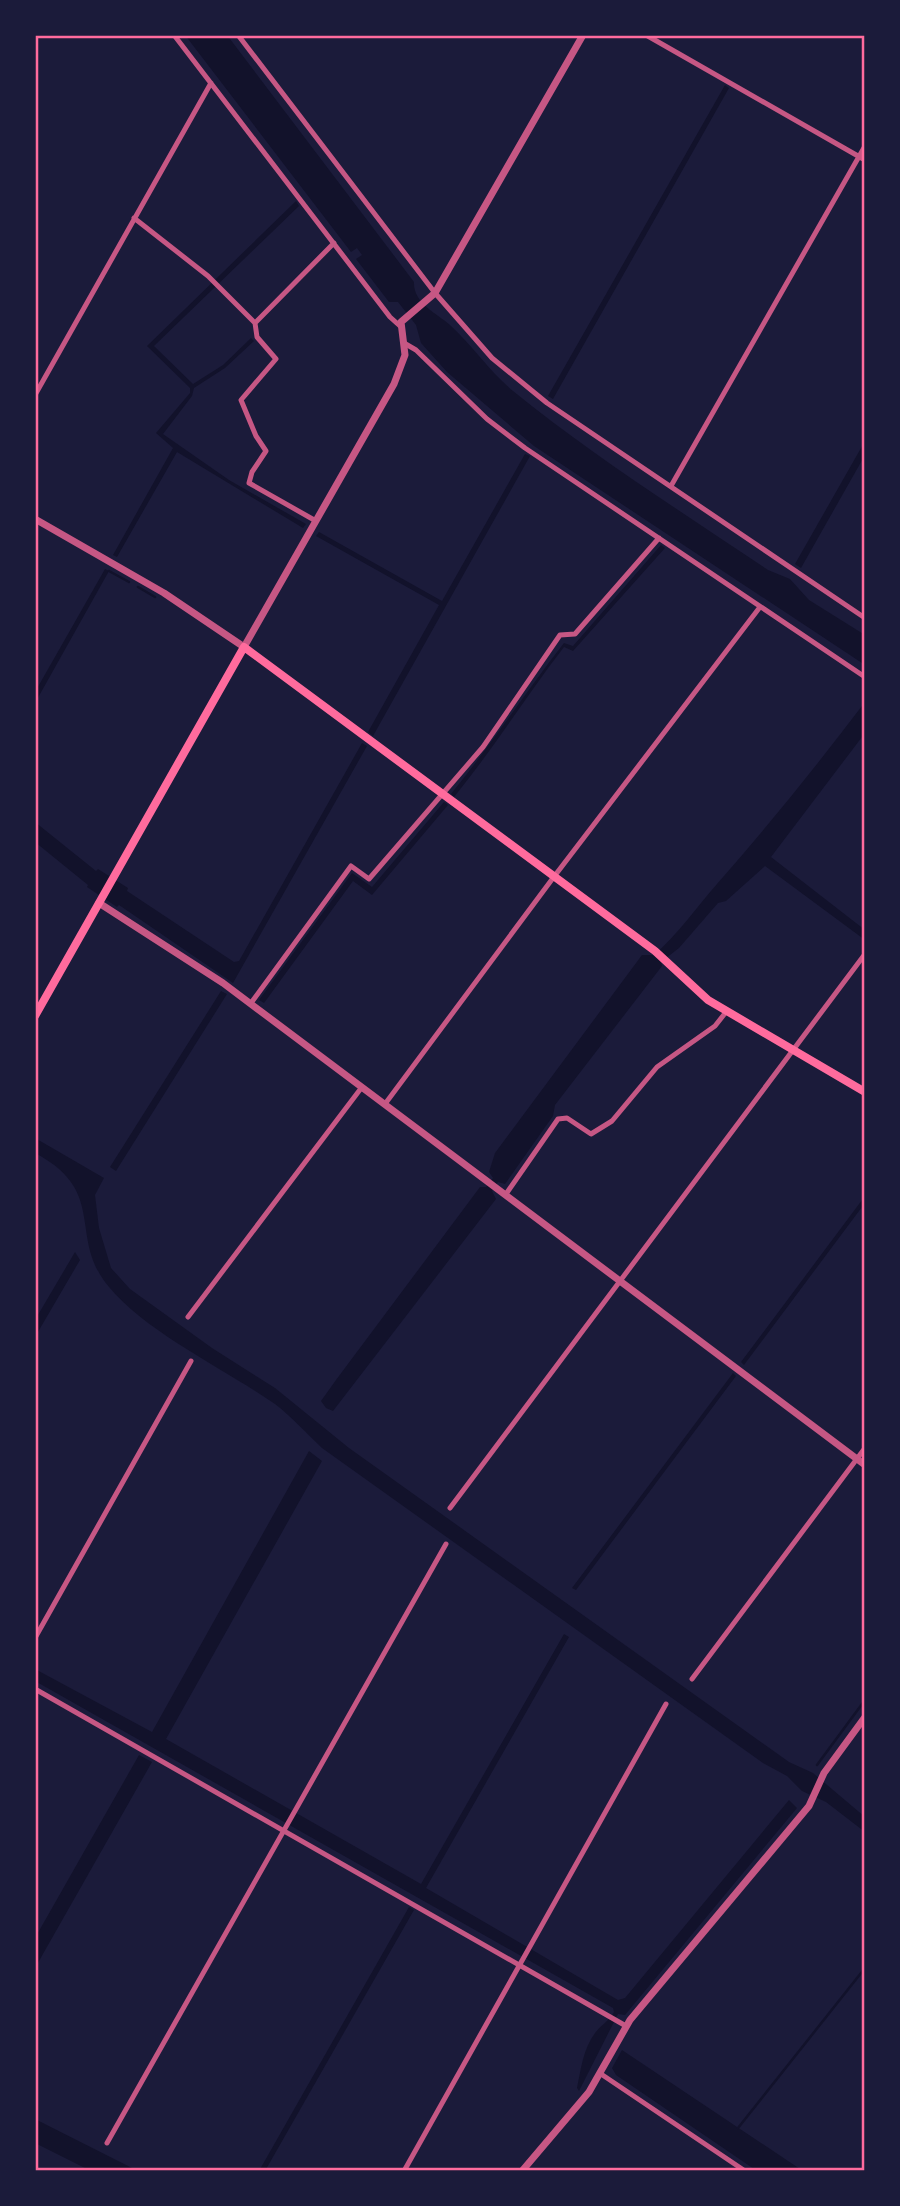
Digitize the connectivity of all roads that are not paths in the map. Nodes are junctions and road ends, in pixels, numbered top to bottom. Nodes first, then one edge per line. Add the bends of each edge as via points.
1 (174, 35) edge
2 (238, 35) edge
3 (583, 35) edge
4 (646, 35) edge
5 (211, 83) junction
6 (865, 145) edge
7 (862, 158) edge
8 (134, 218) junction
9 (334, 243) junction
10 (435, 293) junction
11 (255, 323) junction
12 (400, 326) junction
13 (404, 343) junction
14 (35, 395) edge
15 (671, 485) junction
16 (35, 519) edge
17 (316, 521) junction
18 (659, 538) junction
19 (760, 607) junction
20 (865, 618) edge
21 (244, 648) junction
22 (865, 677) edge
23 (442, 794) junction
24 (553, 878) junction
25 (100, 901) junction
26 (865, 954) edge
27 (251, 1003) junction
28 (726, 1012) junction
29 (35, 1016) edge
30 (794, 1048) junction
31 (362, 1087) junction
32 (865, 1092) edge
33 (385, 1104) junction
34 (506, 1194) junction
35 (620, 1281) junction
36 (188, 1317) dead end
37 (191, 1362) dead end
38 (865, 1448) edge
39 (857, 1459) junction
40 (865, 1465) edge
41 (450, 1508) dead end
42 (446, 1544) dead end
43 (35, 1638) edge
44 (692, 1679) dead end
45 (35, 1689) edge
46 (666, 1704) dead end
47 (865, 1717) edge
48 (285, 1828) junction
49 (520, 1962) junction
50 (626, 2026) junction
51 (601, 2074) junction
52 (107, 2143) dead end
53 (404, 2171) edge
54 (522, 2171) edge
55 (745, 2171) edge

1 - 5 street
2 - 10 street
3 - 10 street
4 - 7 street
5 - 8 street
5 - 9 street
6 - 7 street
7 - 15 street
8 - 11 street via 213,281
8 - 14 street
9 - 11 street
9 - 12 street
10 - 12 street
10 - 15 street via 492,358 547,403
11 - 17 street via 257,337 276,359 242,400 266,451 249,483
12 - 13 street
13 - 17 street via 405,355 394,383
13 - 18 street via 487,419
15 - 20 street
16 - 21 street via 164,593
17 - 21 street
18 - 19 street
18 - 23 street via 575,634 560,635 483,747
19 - 22 street
19 - 24 street
21 - 23 main road
21 - 25 main road
23 - 24 main road
23 - 27 street via 369,879 351,866
24 - 28 main road via 655,951
24 - 33 street
25 - 27 street
25 - 29 main road
26 - 30 street
27 - 31 street
28 - 30 main road
28 - 34 street via 715,1026 657,1068 612,1121 591,1134 567,1118 558,1119
30 - 32 main road
30 - 35 street
31 - 33 street
31 - 36 street
33 - 34 street
34 - 35 street
35 - 39 street
35 - 41 street
37 - 43 street
38 - 39 street
39 - 40 street
39 - 44 street
42 - 48 street
45 - 48 street
46 - 49 street
47 - 50 street via 824,1773 810,1803
48 - 49 street
48 - 52 street
49 - 50 street
49 - 53 street
50 - 51 street
51 - 54 street
51 - 55 street

